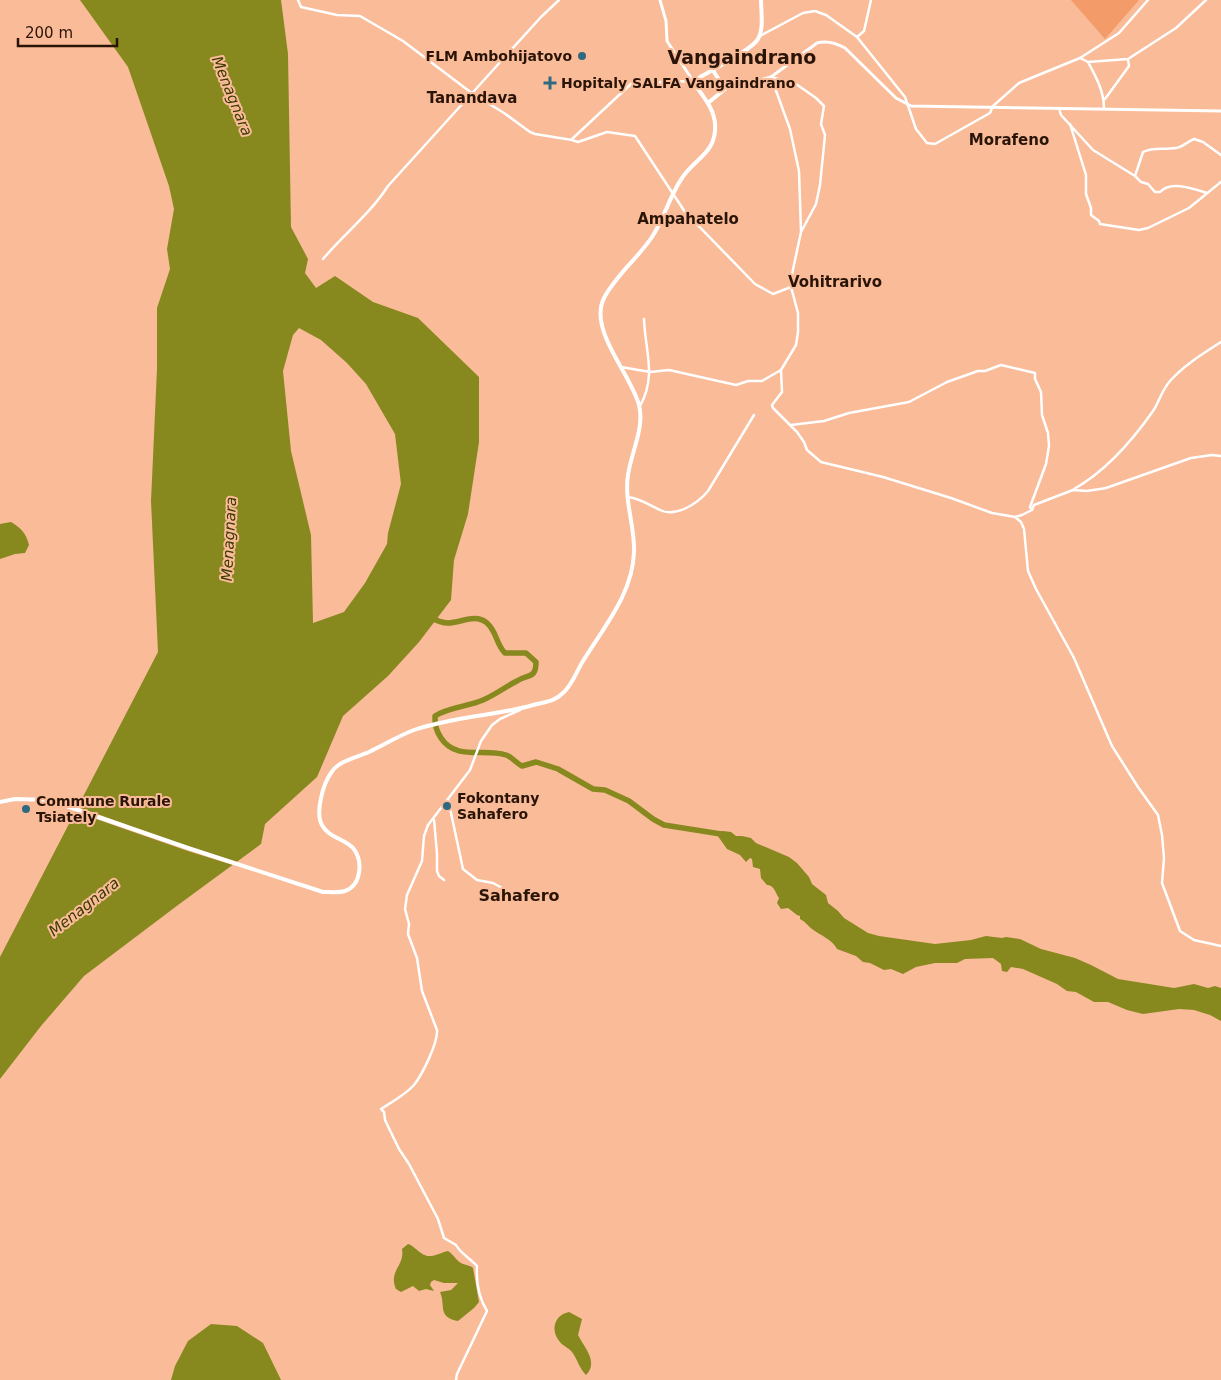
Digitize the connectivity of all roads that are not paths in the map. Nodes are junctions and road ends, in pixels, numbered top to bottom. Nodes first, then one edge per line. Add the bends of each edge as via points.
1 (298, 0) edge
2 (559, 0) edge
3 (660, 0) edge
4 (761, 0) edge
5 (871, 0) edge
6 (1148, 0) edge
7 (1206, 0) edge
8 (759, 37) junction
9 (857, 37) junction
10 (1080, 58) junction
11 (1128, 59) junction
12 (1088, 62) junction
13 (712, 70) junction
14 (771, 77) junction
15 (693, 81) junction
16 (725, 89) junction
17 (473, 94) junction
18 (1104, 100) junction
19 (708, 103) junction
20 (909, 105) junction
21 (993, 106) junction
22 (1059, 108) junction
23 (1104, 108) junction
24 (1221, 110) edge
25 (1070, 124) junction
26 (572, 140) junction
27 (1221, 156) edge
28 (1136, 176) junction
29 (1221, 182) edge
30 (673, 193) junction
31 (1207, 193) junction
32 (801, 232) junction
33 (323, 259) dead end
34 (791, 287) junction
35 (644, 319) dead end
36 (1221, 342) edge
37 (620, 366) junction
38 (781, 370) junction
39 (650, 372) junction
40 (640, 406) junction
41 (754, 415) dead end
42 (791, 425) junction
43 (1221, 456) edge
44 (1073, 490) junction
45 (627, 497) junction
46 (1032, 510) junction
47 (1015, 517) junction
48 (524, 708) junction
49 (448, 799) junction
50 (0, 802) edge
51 (434, 818) junction
52 (444, 880) dead end
53 (504, 889) dead end
54 (1221, 946) edge
55 (456, 1380) edge

1 - 17 street via 301,7 336,15 360,16 372,22
2 - 17 street
3 - 15 street via 667,41
4 - 8 main road
5 - 9 street via 864,31
6 - 10 street via 1119,33
7 - 11 street via 1176,28
8 - 9 street via 803,13 815,11
8 - 13 main road
9 - 20 street
10 - 12 street
10 - 21 street via 1019,83
11 - 12 street
11 - 18 street via 1129,66
12 - 18 street
13 - 15 main road
13 - 16 main road
14 - 16 street
14 - 20 street via 817,43 836,43 896,98
14 - 32 street via 790,129 799,171
14 - 32 street via 796,84 824,106 820,185 816,204
15 - 19 main road
15 - 26 street via 632,83
16 - 19 main road
17 - 26 street via 535,134
17 - 33 street
18 - 23 street
19 - 30 main road via 715,122 713,142 708,152 684,174
20 - 21 street
20 - 21 street via 916,129 927,143 935,144 990,113
21 - 22 street
22 - 23 street
22 - 25 street
23 - 24 street
25 - 28 street via 1092,150
25 - 31 street via 1086,175 1091,215 1100,224 1139,230 1148,228 1189,208
26 - 30 street via 583,142 606,132 635,136
27 - 28 street via 1194,139 1176,148 1150,149 1143,152
28 - 31 street via 1155,192 1164,187 1181,186
29 - 31 street
30 - 34 street via 684,212 755,284 773,294
30 - 37 main road via 654,234 610,290 601,307 602,326
32 - 34 street
34 - 38 street via 798,314 798,332 796,345
35 - 39 street
36 - 44 street via 1169,382 1154,410 1118,453 1092,478
37 - 39 street
37 - 40 main road
38 - 39 street via 762,381 736,385 669,370
38 - 42 street via 782,392 772,405
39 - 40 street via 647,393
40 - 45 main road via 640,425 628,474
41 - 45 street via 698,502 671,513 635,497
42 - 46 street via 909,402 947,382 1001,365 1035,373 1042,392 1042,415 1049,446
42 - 47 street via 807,450 821,462
43 - 44 street via 1191,458 1106,488
44 - 46 street via 1034,505
45 - 48 main road via 634,532 634,555 624,594 571,684 554,700
46 - 47 street
47 - 54 street via 1024,529 1028,571 1036,589 1074,658 1112,746 1158,815 1164,858 1162,883 1180,931 1194,940
48 - 49 street via 492,725 481,741 470,770
48 - 50 main road via 414,730 346,761 332,771 321,794 321,824 353,848 359,861 357,880 345,891 323,892 49,800
49 - 51 street
49 - 53 street via 463,869 477,880
51 - 52 street via 437,871
51 - 55 street via 424,836 422,861 407,895 405,909 422,991 437,1035 414,1085 381,1109 438,1220 444,1238 477,1266 476,1277 486,1311

